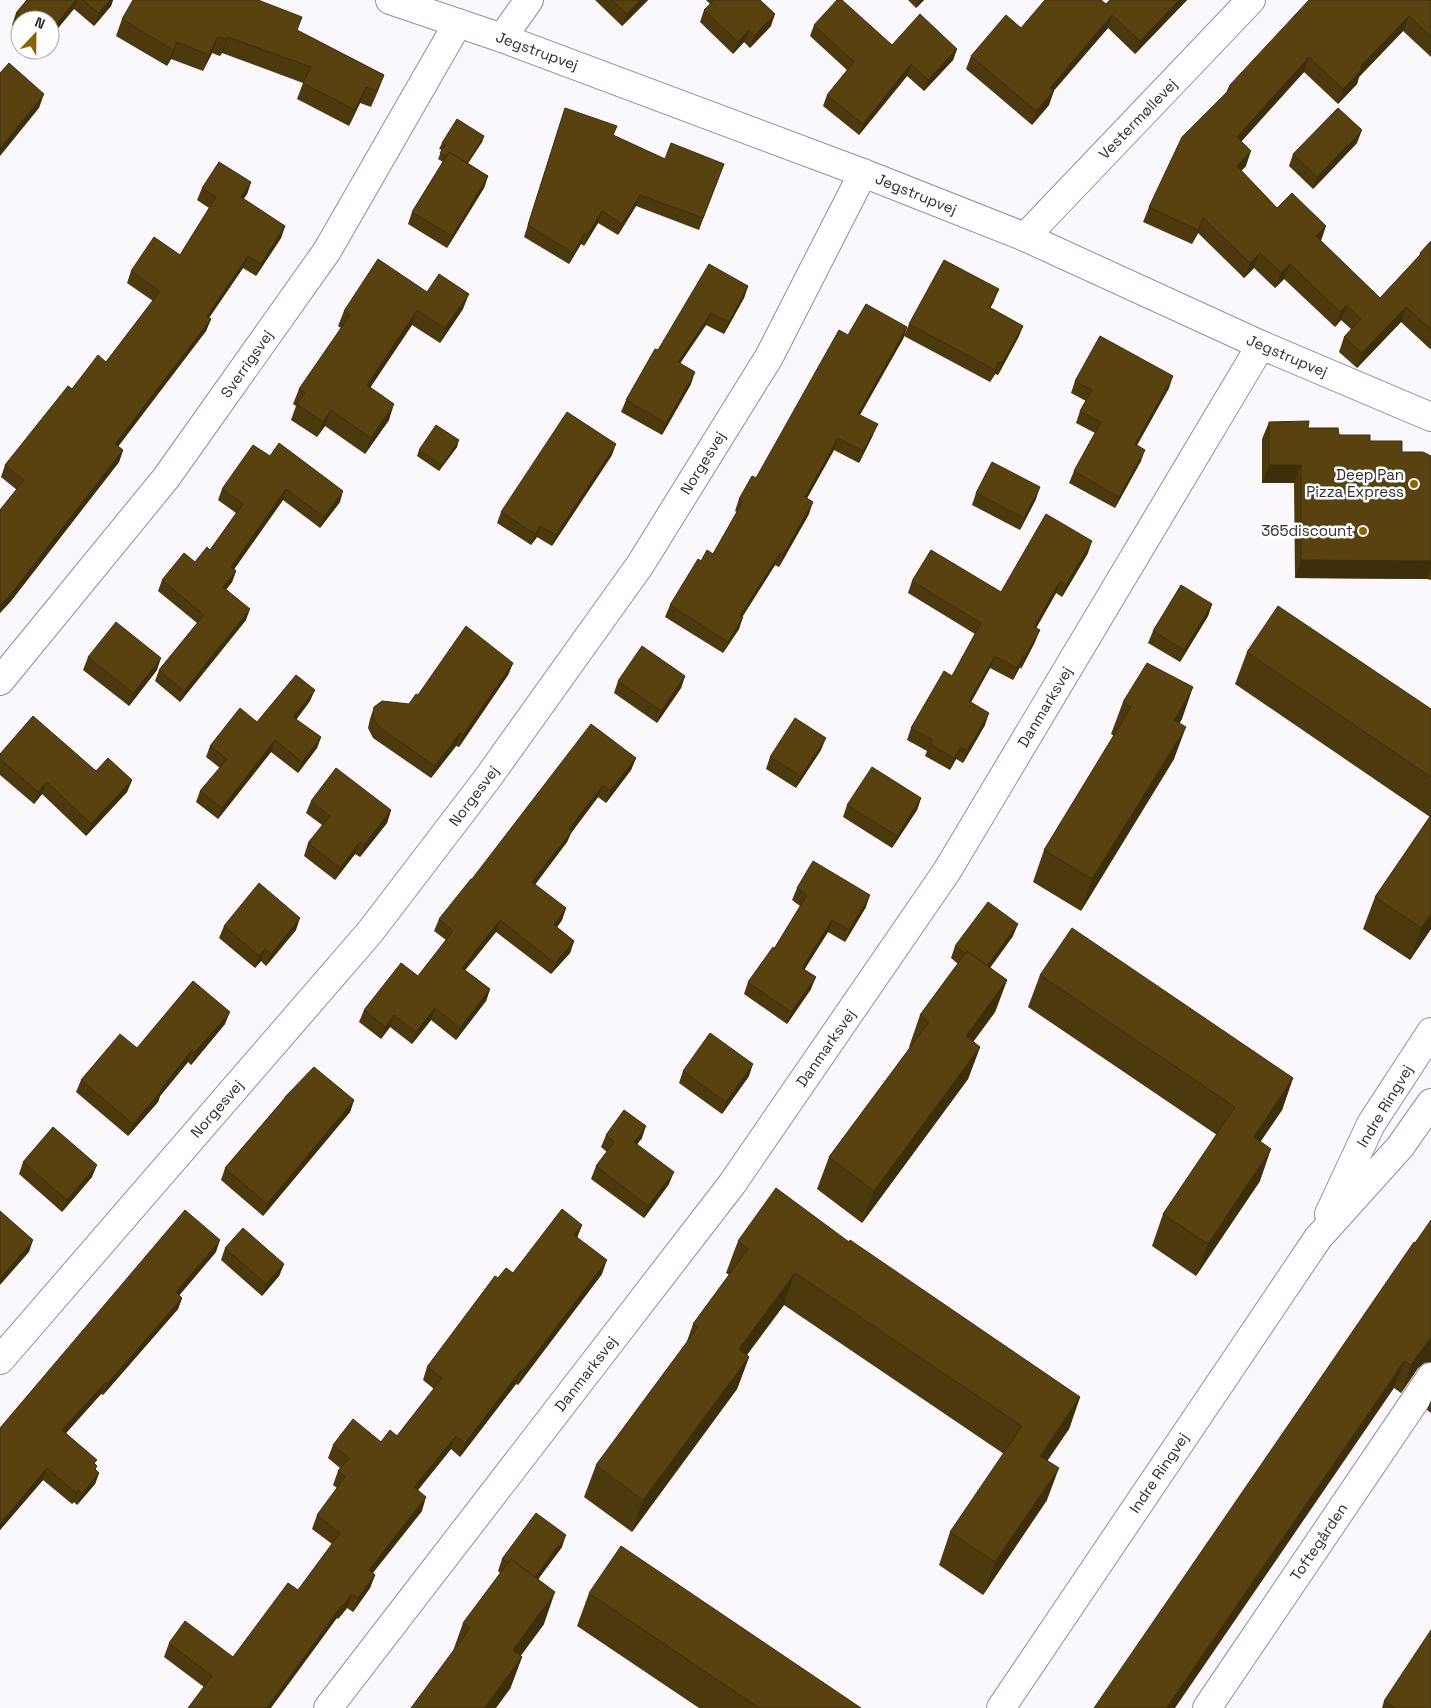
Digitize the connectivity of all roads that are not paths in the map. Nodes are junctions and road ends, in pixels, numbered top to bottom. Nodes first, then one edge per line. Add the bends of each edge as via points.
1 (390, 0) edge
2 (529, 0) edge
3 (1251, 0) edge
4 (458, 23) junction
5 (502, 38) junction
6 (863, 173) junction
7 (1025, 237) junction
8 (1261, 345) junction
9 (1431, 417) edge
10 (0, 681) edge
11 (1431, 1032) edge
12 (1431, 1103) edge
13 (1318, 1238) junction
14 (0, 1360) edge
15 (1431, 1377) edge
16 (328, 1708) edge
17 (1001, 1708) edge
18 (1207, 1708) edge

1 - 4 street, Jegstrupvej
2 - 5 street
3 - 7 street, Vestermøllevej
4 - 5 street, Jegstrupvej
4 - 10 street, Sverrigsvej via 327,251 166,478
5 - 6 street, Jegstrupvej
6 - 7 street, Jegstrupvej
6 - 14 street, Norgesvej via 769,358 640,565 487,779 370,932
7 - 8 street, Jegstrupvej
8 - 9 street, Jegstrupvej
8 - 16 street, Danmarksvej via 947,871 732,1184
11 - 13 street, Indre Ringvej via 1371,1124
12 - 13 street, Indre Ringvej via 1400,1147
13 - 17 street, Indre Ringvej
15 - 18 street, Toftegården

